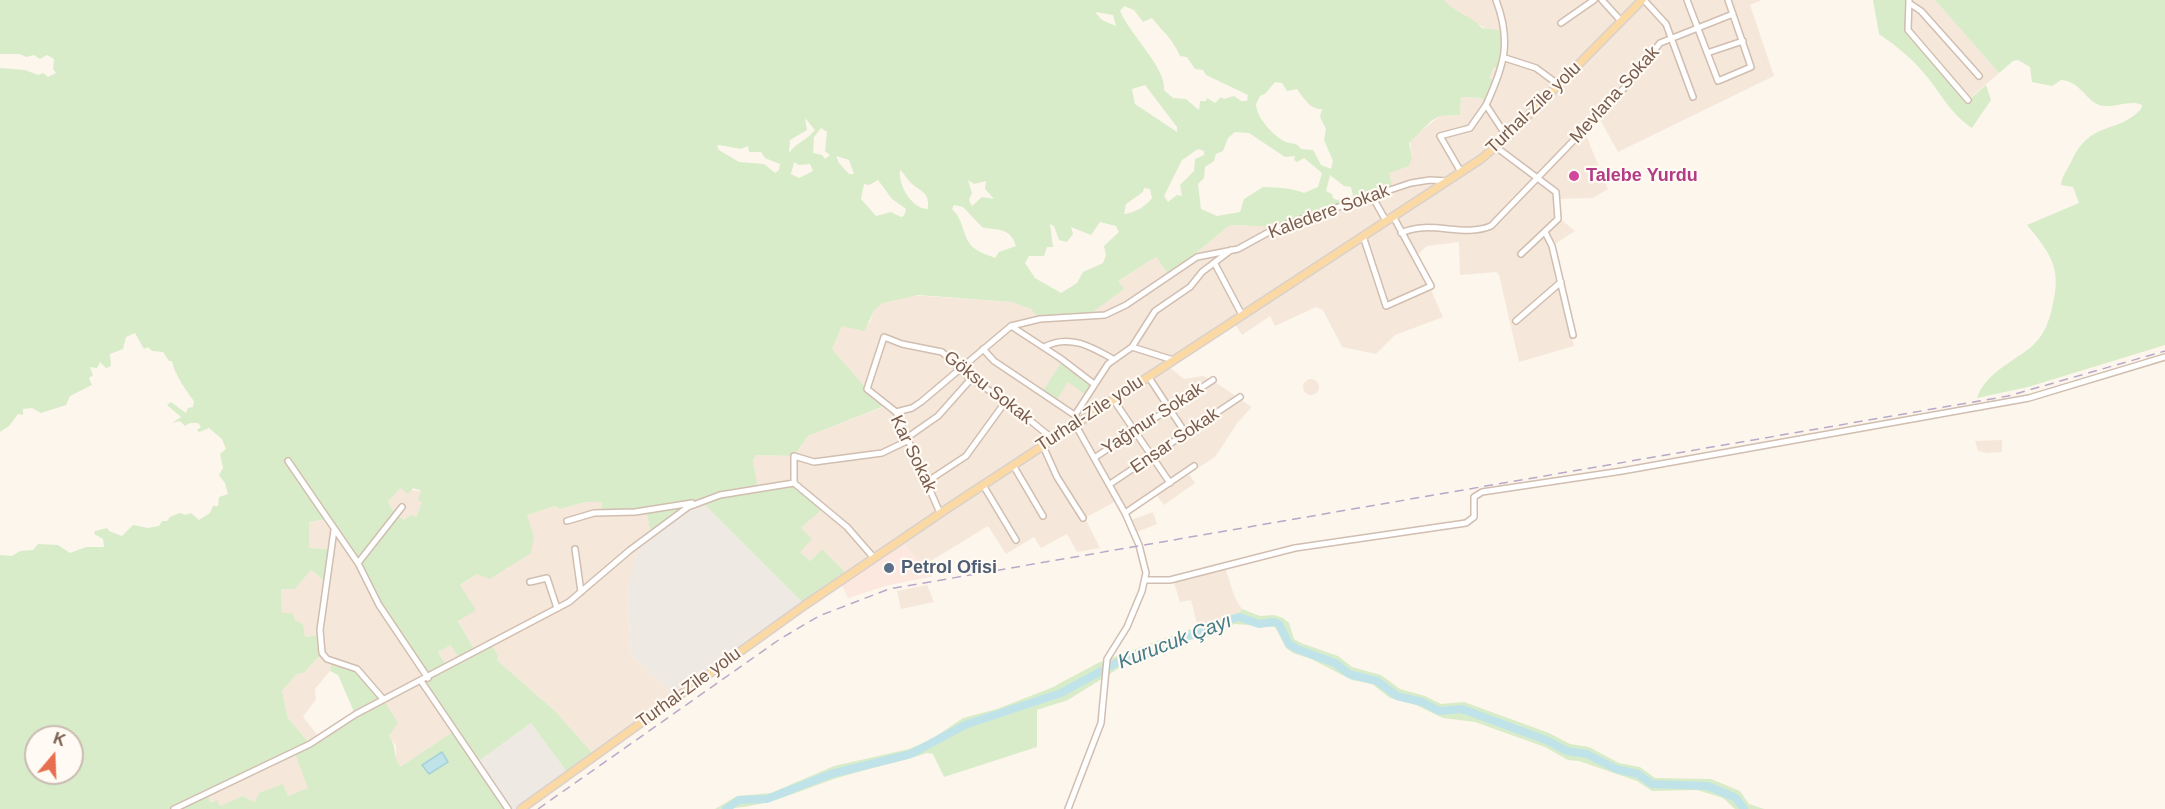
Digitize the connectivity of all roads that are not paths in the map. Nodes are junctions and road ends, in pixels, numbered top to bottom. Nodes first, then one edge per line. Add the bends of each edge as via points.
1 (1594, 0) edge
2 (1602, 0) edge
3 (1643, 0) edge
4 (1687, 0) edge
5 (1728, 0) edge
6 (1498, 1) edge
7 (1909, 1) edge
8 (1733, 14) junction
9 (1621, 21) junction
10 (1561, 23) dead end
11 (1697, 26) junction
12 (1670, 39) junction
13 (1743, 41) junction
14 (1707, 53) junction
15 (1505, 58) junction
16 (1979, 76) dead end
17 (1559, 85) junction
18 (1693, 97) dead end
19 (1968, 100) dead end
20 (1486, 105) junction
21 (1507, 137) junction
22 (1496, 147) junction
23 (1461, 172) junction
24 (1539, 177) junction
25 (1448, 181) junction
26 (1372, 196) junction
27 (1393, 216) junction
28 (1386, 221) junction
29 (1545, 232) junction
30 (1401, 234) junction
31 (1363, 236) junction
32 (1231, 250) junction
33 (1521, 254) dead end
34 (1215, 264) junction
35 (1561, 282) junction
36 (1242, 315) junction
37 (1516, 321) dead end
38 (1011, 326) junction
39 (1573, 335) dead end
40 (884, 337) joint
41 (1044, 347) junction
42 (1132, 347) junction
43 (983, 349) junction
44 (2165, 357) edge
45 (1113, 359) junction
46 (1173, 360) junction
47 (960, 369) junction
48 (1148, 376) junction
49 (971, 379) junction
50 (1212, 380) dead end
51 (1094, 384) junction
52 (1240, 397) dead end
53 (1113, 399) junction
54 (1006, 401) junction
55 (1169, 408) junction
56 (896, 412) junction
57 (1077, 420) junction
58 (1135, 431) junction
59 (1186, 434) junction
60 (908, 438) junction
61 (1053, 439) junction
62 (1042, 446) junction
63 (1152, 456) junction
64 (1094, 458) junction
65 (288, 461) dead end
66 (1013, 465) junction
67 (1194, 466) dead end
68 (928, 482) junction
69 (794, 483) junction
70 (1170, 483) junction
71 (1110, 484) junction
72 (983, 485) junction
73 (698, 502) junction
74 (402, 507) dead end
75 (940, 513) junction
76 (1125, 513) junction
77 (1043, 516) dead end
78 (1083, 518) dead end
79 (567, 521) dead end
80 (334, 530) junction
81 (1016, 540) dead end
82 (575, 549) dead end
83 (874, 558) junction
84 (358, 562) junction
85 (1145, 580) junction
86 (530, 582) dead end
87 (581, 592) junction
88 (557, 608) junction
89 (428, 678) junction
90 (421, 681) junction
91 (383, 699) junction
92 (174, 809) edge
93 (508, 809) edge
94 (521, 809) edge
95 (1068, 809) edge

1 - 10 street
2 - 9 street
3 - 9 main road, Turhal-Zile yolu
3 - 12 street via 1666,24
4 - 11 street
5 - 8 street
6 - 15 street
7 - 16 street
7 - 19 street via 1910,33
8 - 11 street, Mevlana Sokak
8 - 13 street
9 - 17 main road, Turhal-Zile yolu
11 - 12 street, Mevlana Sokak
11 - 14 street
12 - 18 street
12 - 24 street, Mevlana Sokak via 1656,47 1628,84
13 - 14 street
13 - 14 street via 1751,67 1718,81
15 - 17 street via 1536,68
15 - 20 street
17 - 21 main road, Turhal-Zile yolu
20 - 21 street
20 - 23 street via 1470,128 1440,136
21 - 22 main road, Turhal-Zile yolu
22 - 23 main road, Turhal-Zile yolu
22 - 24 street
23 - 25 main road, Turhal-Zile yolu
24 - 29 street via 1556,193 1558,218
24 - 30 street, Mevlana Sokak via 1489,228 1426,226
25 - 26 street, Kaledere Sokak via 1423,181
25 - 27 main road, Turhal-Zile yolu
26 - 28 street
26 - 32 street, Kaledere Sokak via 1278,227
27 - 28 main road, Turhal-Zile yolu
27 - 30 street
28 - 31 main road, Turhal-Zile yolu
29 - 33 street
29 - 35 street
30 - 31 street via 1431,286 1386,306
31 - 36 main road, Turhal-Zile yolu
32 - 34 street
32 - 38 street, Kaledere Sokak via 1189,261 1105,315 1040,319
34 - 36 street
34 - 42 street via 1190,287 1155,310
35 - 37 street
35 - 39 street
36 - 46 main road, Turhal-Zile yolu
38 - 41 street
38 - 43 street, Kaledere Sokak
40 - 47 street, Göksu Sokak via 908,346 942,351
40 - 56 street, Kar Sokak via 867,389
41 - 45 street via 1075,342
41 - 51 street
42 - 45 street
42 - 46 street
43 - 47 street, Kaledere Sokak
43 - 57 street
44 - 85 street via 2029,398 1622,471 1482,492 1474,497 1474,514 1466,523 1295,548 1170,580
45 - 51 street
46 - 48 main road, Turhal-Zile yolu
47 - 49 street, Göksu Sokak
47 - 56 street, Kaledere Sokak via 912,408
48 - 53 main road, Turhal-Zile yolu
48 - 55 street
49 - 54 street, Göksu Sokak
49 - 60 street via 938,416
50 - 55 street, Yağmur Sokak
51 - 57 street
52 - 59 street, Ensar Sokak
53 - 57 main road, Turhal-Zile yolu
53 - 58 street
54 - 61 street, Göksu Sokak
54 - 68 street via 966,456
55 - 58 street, Yağmur Sokak
55 - 59 street
56 - 60 street, Kar Sokak
57 - 61 main road, Turhal-Zile yolu
57 - 64 street
58 - 63 street
58 - 64 street, Yağmur Sokak
59 - 63 street, Ensar Sokak
60 - 68 street, Kar Sokak
60 - 69 street via 882,453 814,462 794,456
61 - 62 main road, Turhal-Zile yolu
62 - 66 main road, Turhal-Zile yolu
62 - 78 street
63 - 70 street
63 - 71 street, Ensar Sokak
64 - 71 street
65 - 80 street
66 - 72 main road, Turhal-Zile yolu
66 - 77 street
67 - 70 street
68 - 75 street, Kar Sokak
69 - 73 street via 727,493
69 - 83 street via 847,527
70 - 76 street
71 - 76 street
72 - 75 main road, Turhal-Zile yolu
72 - 81 street
73 - 79 street via 635,512 602,512
73 - 87 street via 671,518
74 - 84 street
75 - 83 main road, Turhal-Zile yolu
76 - 85 street via 1141,549
80 - 84 street
80 - 91 street via 320,630 322,653 327,659 357,669
82 - 87 street
83 - 94 main road, Turhal-Zile yolu
84 - 89 street
85 - 95 street via 1128,627 1106,664 1101,723
86 - 88 street via 547,578
87 - 88 street
88 - 89 street
89 - 90 street
90 - 91 street
90 - 93 street
91 - 92 street via 310,744

